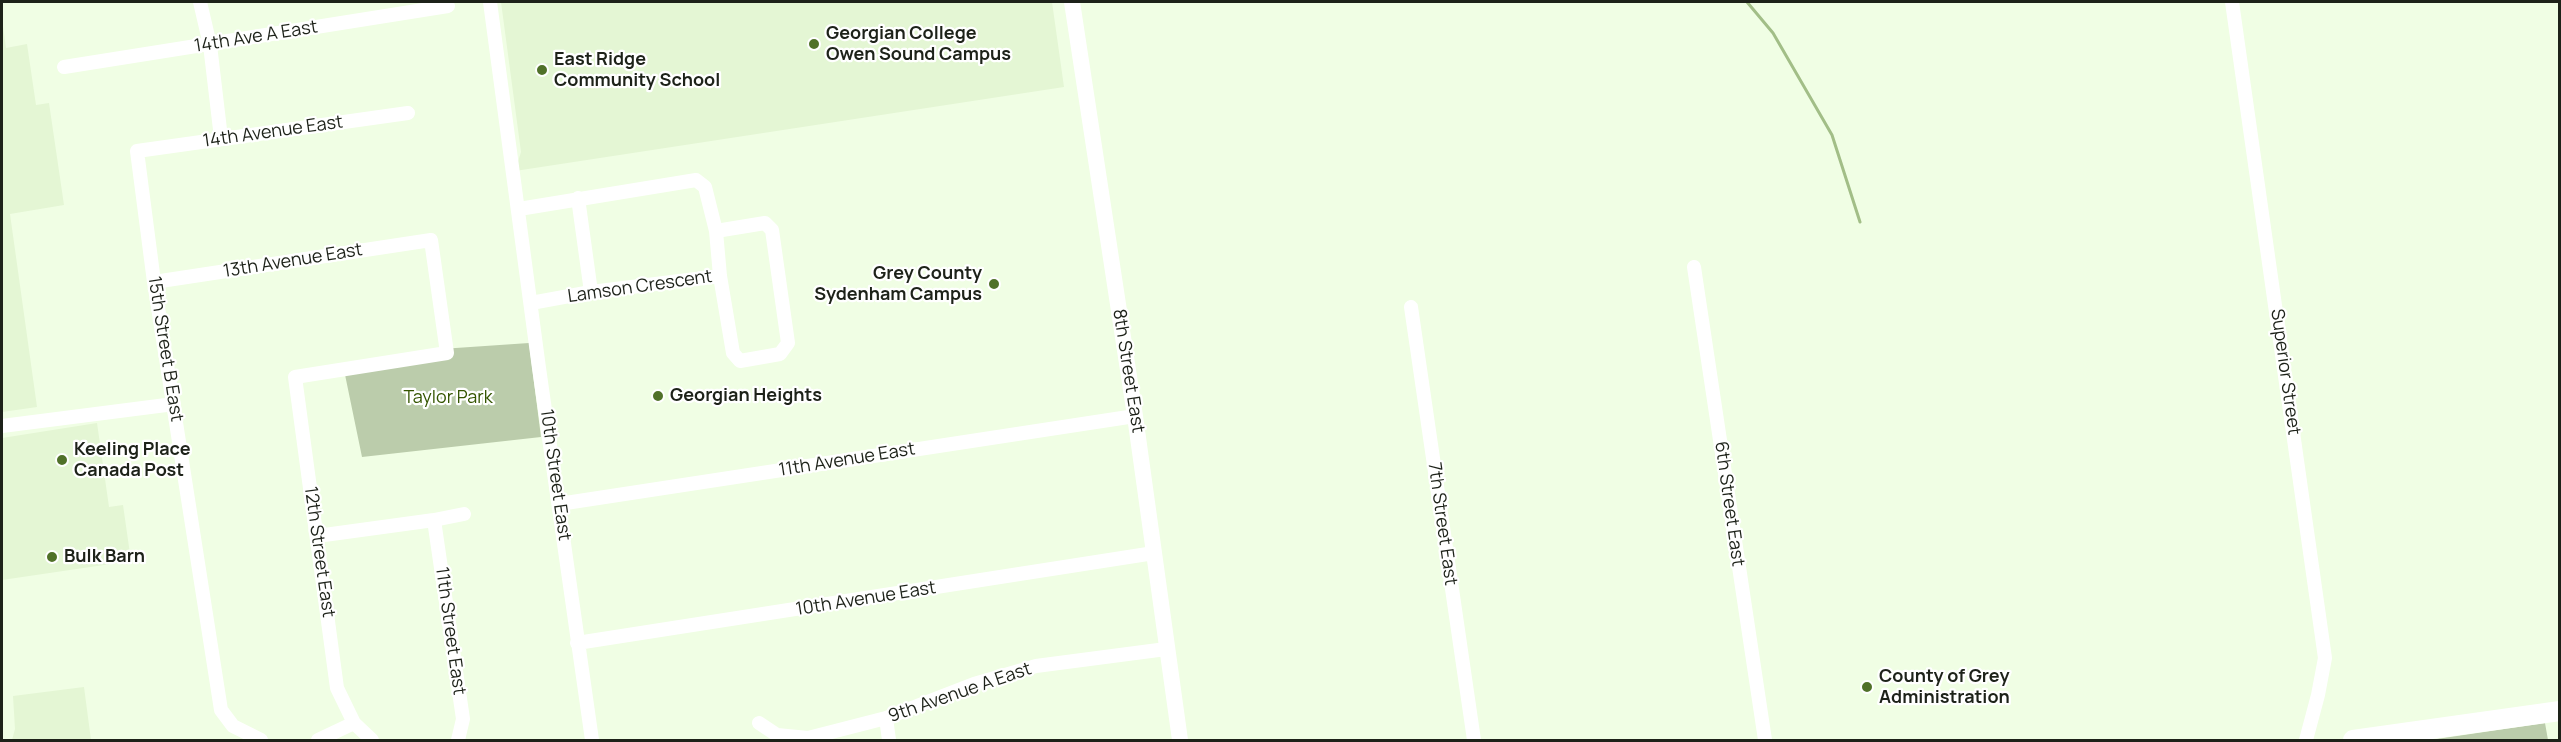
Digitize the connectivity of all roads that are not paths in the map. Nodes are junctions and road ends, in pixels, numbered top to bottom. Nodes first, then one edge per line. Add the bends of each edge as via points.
1 (200, 2) edge
2 (490, 2) edge
3 (1072, 2) edge
4 (2232, 2) edge
5 (415, 6) edge
6 (448, 6) dead end
7 (210, 45) junction
8 (64, 67) dead end
9 (408, 113) dead end
10 (221, 138) junction
11 (137, 151) joint
12 (578, 198) junction
13 (519, 208) junction
14 (716, 231) junction
15 (1694, 267) dead end
16 (720, 276) junction
17 (154, 282) junction
18 (591, 292) junction
19 (531, 303) junction
20 (1411, 307) dead end
21 (296, 377) joint
22 (174, 404) junction
23 (1135, 416) junction
24 (2, 426) edge
25 (559, 504) junction
26 (464, 514) dead end
27 (434, 520) junction
28 (317, 536) junction
29 (1154, 553) junction
30 (578, 644) junction
31 (1166, 648) junction
32 (2559, 711) edge
33 (886, 718) junction
34 (354, 723) junction
35 (759, 723) dead end
36 (261, 741) edge
37 (318, 741) edge
38 (372, 741) edge
39 (458, 741) edge
40 (592, 741) edge
41 (889, 741) edge
42 (1180, 741) edge
43 (1474, 741) edge
44 (1765, 741) edge
45 (2306, 741) edge
46 (2353, 741) edge

1 - 7 street
2 - 13 street, 10th Street East
3 - 23 main road, 8th Street East
4 - 45 street, Superior Street via 2325,658
5 - 6 street, 14th Ave A East
5 - 7 street, 14th Ave A East
7 - 8 street, 14th Ave A East
7 - 10 street
9 - 10 street, 14th Avenue East
10 - 11 street, 14th Avenue East
11 - 17 street, 15th Street B East
12 - 13 street, Lamson Crescent
12 - 14 street, Lamson Crescent via 696,180 705,187
12 - 18 street
13 - 19 street, 10th Street East
14 - 16 street, Lamson Crescent
14 - 16 street via 765,223 772,230 788,344 780,354 740,361 733,353
15 - 44 street, 6th Street East
16 - 18 street, Lamson Crescent
17 - 21 street, 13th Avenue East via 431,240 447,353
17 - 22 street, 15th Street B East
18 - 19 street, Lamson Crescent
19 - 25 street, 10th Street East
20 - 43 street, 7th Street East
21 - 28 street, 12th Street East
22 - 24 street
22 - 36 street, 15th Street B East via 221,711 233,726
23 - 25 street, 11th Avenue East
23 - 29 main road, 8th Street East
25 - 30 street, 10th Street East
26 - 27 street
27 - 28 street
27 - 39 street, 11th Street East via 463,719
28 - 34 street, 12th Street East via 337,688
29 - 30 street, 10th Avenue East
29 - 31 main road, 8th Street East
30 - 40 street, 10th Street East
31 - 33 street, 9th Avenue A East via 1036,666 974,684
31 - 42 main road, 8th Street East
32 - 46 highway
33 - 35 street, 9th Avenue A East via 808,738 777,735
33 - 41 street
34 - 37 street
34 - 38 street

